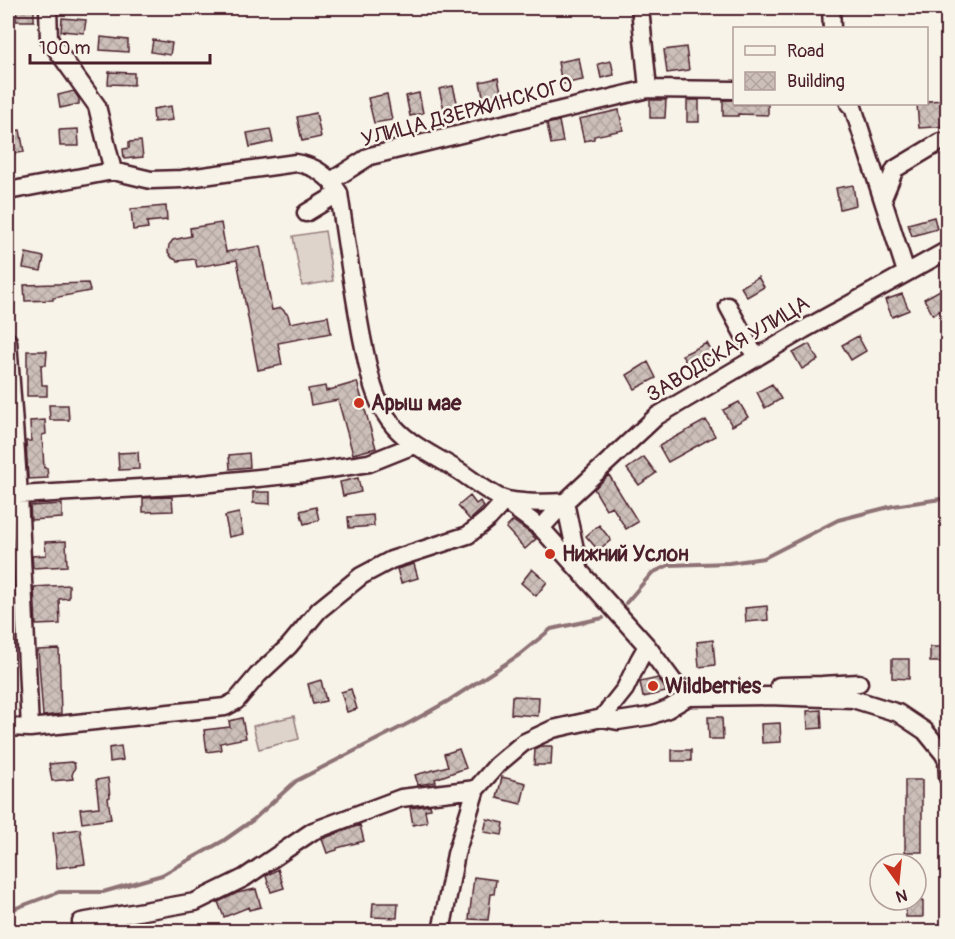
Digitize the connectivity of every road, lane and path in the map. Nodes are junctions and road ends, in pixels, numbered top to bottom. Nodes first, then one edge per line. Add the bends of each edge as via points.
1 (48, 8) edge
2 (640, 8) edge
3 (831, 8) edge
4 (832, 27) edge
5 (648, 89) junction
6 (733, 90) edge
7 (850, 105) edge
8 (940, 142) dead end
9 (113, 171) junction
10 (335, 187) junction
11 (8, 191) edge
12 (883, 198) junction
13 (306, 213) dead end
14 (948, 250) edge
15 (906, 272) junction
16 (728, 306) dead end
17 (8, 341) edge
18 (756, 358) junction
19 (414, 445) junction
20 (19, 495) junction
21 (502, 499) junction
22 (565, 502) junction
23 (541, 528) junction
24 (580, 571) junction
25 (646, 646) junction
26 (859, 683) dead end
27 (768, 696) junction
28 (688, 697) junction
29 (602, 718) junction
30 (8, 727) edge
31 (30, 728) junction
32 (947, 761) edge
33 (948, 778) edge
34 (476, 789) junction
35 (81, 922) dead end
36 (441, 932) edge

1 - 9 street via 49,39 97,106
2 - 5 street
3 - 4 street
5 - 6 street, УЛИЦА ДЗЕРЖИНСКОГО
5 - 10 street, УЛИЦА ДЗЕРЖИНСКОГО via 370,156
7 - 12 street
8 - 12 street via 895,169
9 - 10 street via 161,180 296,163 322,172
9 - 11 street
10 - 13 street, УЛИЦА ДЗЕРЖИНСКОГО
10 - 19 street via 371,379 389,420
12 - 15 street
14 - 15 street, ЗАВОДСКАЯ УЛИЦА
15 - 18 street, ЗАВОДСКАЯ УЛИЦА
16 - 18 street
17 - 20 street
18 - 22 street, ЗАВОДСКАЯ УЛИЦА via 657,416
19 - 20 street via 369,463 297,474
19 - 21 street
20 - 31 street
21 - 22 street
21 - 23 street
21 - 31 street via 489,518 468,535 391,560 361,576 319,610 236,701 225,707
22 - 23 street, ЗАВОДСКАЯ УЛИЦА
22 - 24 street
23 - 24 street
24 - 25 street
25 - 28 street
25 - 29 street via 625,689
26 - 27 street via 779,686
27 - 28 street
27 - 32 street via 853,699 898,712 925,731
28 - 29 street via 650,716 618,721
29 - 34 street via 553,729 523,743
30 - 31 street
32 - 33 street
34 - 35 street via 401,798 313,831 244,878 195,902
34 - 36 street via 456,854

